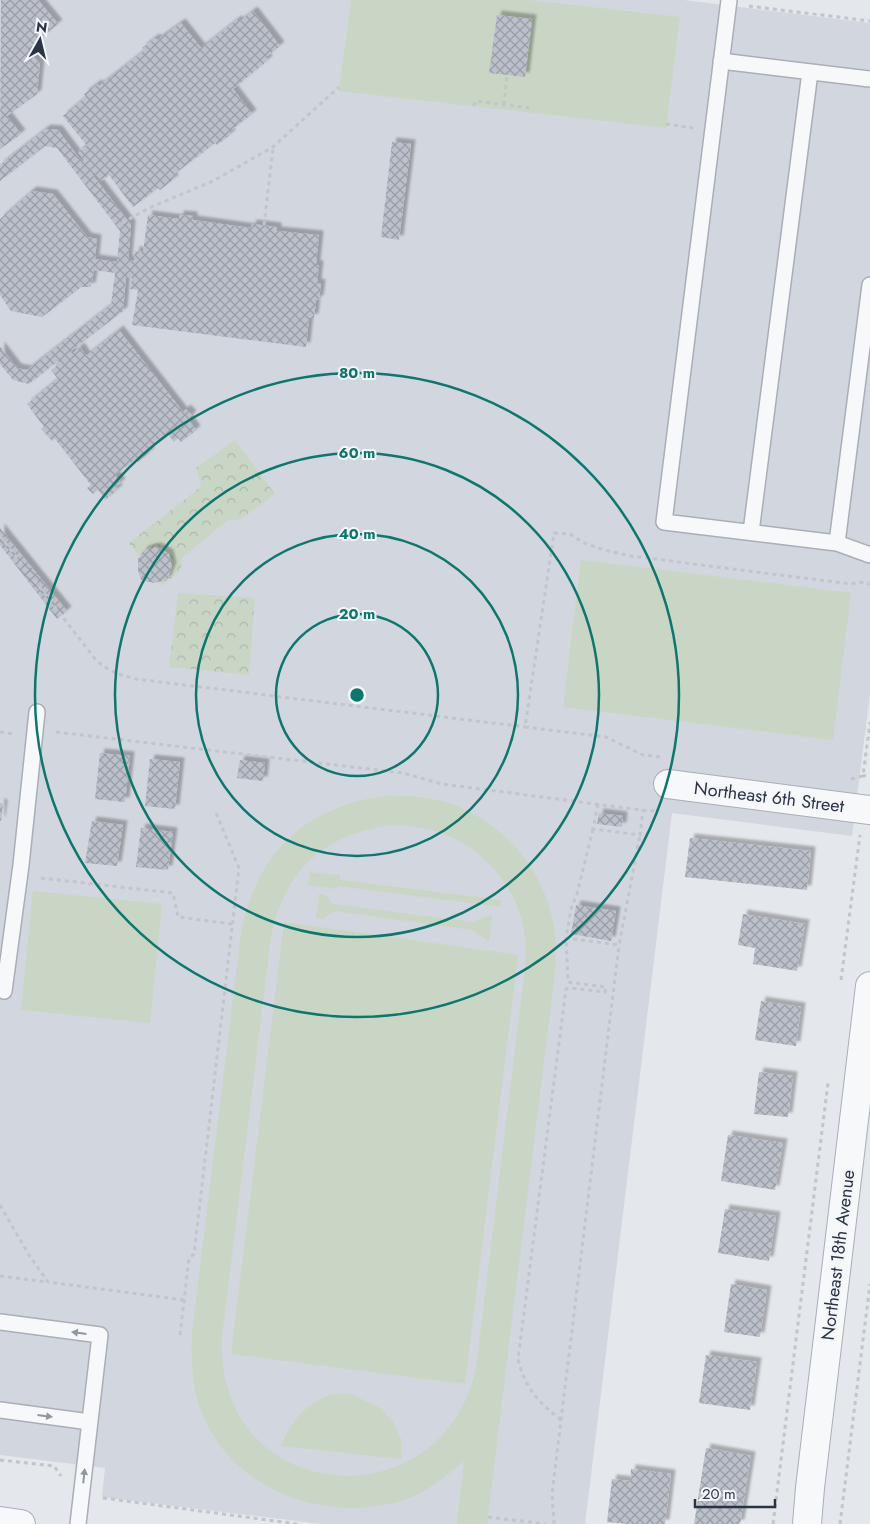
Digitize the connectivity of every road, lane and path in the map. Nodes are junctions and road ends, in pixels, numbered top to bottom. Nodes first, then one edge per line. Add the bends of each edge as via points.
1 (729, 2) edge
2 (870, 21) edge
3 (721, 61) junction
4 (810, 72) junction
5 (507, 75) dead end
6 (870, 79) edge
7 (339, 87) dead end
8 (504, 105) junction
9 (473, 106) dead end
10 (529, 108) dead end
11 (666, 124) dead end
12 (712, 131) junction
13 (273, 147) junction
14 (122, 223) dead end
15 (264, 226) dead end
16 (870, 285) edge
17 (751, 532) junction
18 (0, 536) edge
19 (836, 543) junction
20 (870, 556) edge
21 (870, 584) edge
22 (37, 712) dead end
23 (870, 722) edge
24 (525, 727) junction
25 (35, 729) junction
26 (662, 757) dead end
27 (842, 778) dead end
28 (667, 797) joint
29 (598, 804) junction
30 (643, 810) junction
31 (870, 810) edge
32 (216, 813) dead end
33 (593, 829) junction
34 (856, 834) dead end
35 (640, 836) junction
36 (20, 876) junction
37 (232, 924) junction
38 (566, 938) junction
39 (619, 945) junction
40 (841, 982) dead end
41 (870, 986) edge
42 (4, 991) dead end
43 (829, 1081) dead end
44 (0, 1205) edge
45 (0, 1276) edge
46 (48, 1282) junction
47 (870, 1284) edge
48 (184, 1300) junction
49 (0, 1322) edge
50 (180, 1335) dead end
51 (0, 1410) edge
52 (561, 1420) junction
53 (90, 1422) junction
54 (0, 1460) edge
55 (82, 1493) junction
56 (488, 1517) dead end
57 (0, 1521) edge
58 (21, 1524) edge
59 (78, 1524) edge
60 (298, 1524) edge
61 (546, 1524) edge
62 (554, 1524) edge
63 (772, 1524) edge
64 (808, 1524) edge
65 (840, 1524) edge

1 - 2 path
1 - 3 lane
3 - 4 lane
3 - 12 lane
4 - 6 lane
4 - 17 lane
5 - 8 path
7 - 13 path
8 - 9 path via 476,102
8 - 10 path
11 - 12 path
12 - 17 lane via 664,522
13 - 14 path via 213,181
13 - 15 path
16 - 19 lane
17 - 19 lane
18 - 24 path via 96,660 119,674
19 - 20 lane
21 - 24 path via 631,556 604,550 570,534 554,533
22 - 25 lane
23 - 27 path via 863,776
24 - 26 path via 606,737 643,755
25 - 29 path via 402,773 442,784
25 - 36 lane
28 - 30 path
28 - 31 street, Northeast 6th Street
29 - 30 path
29 - 33 path
30 - 35 path
32 - 37 path via 239,868
33 - 35 path
33 - 38 path
34 - 40 path via 860,835
35 - 39 path
36 - 37 path via 173,893 178,917
36 - 42 lane
37 - 48 path via 194,1254 189,1258
38 - 39 path
38 - 52 path via 568,982 606,987 605,992 566,989 518,1359 530,1390
39 - 52 path
41 - 64 street, Northeast 18th Avenue
43 - 63 path
44 - 46 path
45 - 46 path
46 - 48 path
47 - 65 path
48 - 50 path
53 -> 49 lane via 100,1335
51 -> 53 lane
52 - 62 path via 552,1494
55 -> 53 lane
54 - 55 path via 54,1466 70,1488
55 - 59 lane
55 - 60 path via 99,1498
56 - 61 path
57 - 58 street

